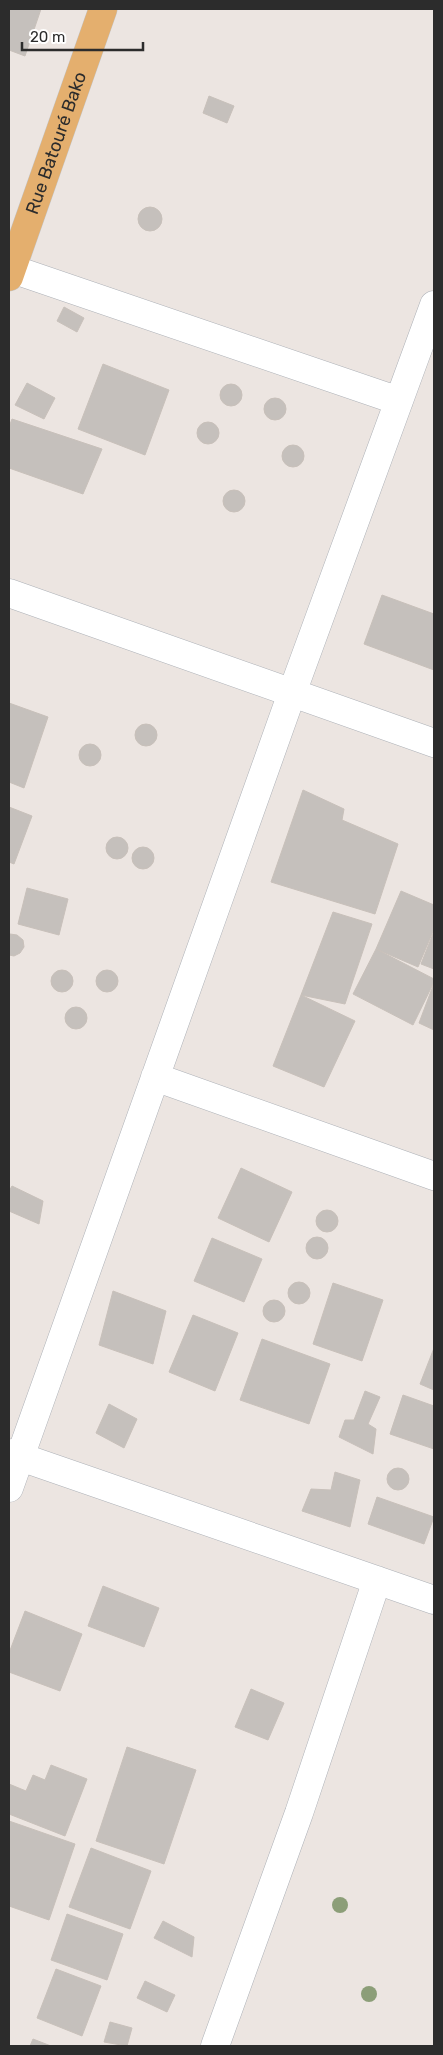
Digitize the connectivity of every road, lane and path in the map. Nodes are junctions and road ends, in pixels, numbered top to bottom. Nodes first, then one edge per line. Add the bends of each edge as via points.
1 (103, 9) edge
2 (10, 273) edge
3 (434, 305) edge
4 (399, 401) junction
5 (9, 593) edge
6 (292, 693) junction
7 (434, 742) edge
8 (155, 1077) junction
9 (434, 1176) edge
10 (14, 1455) edge
11 (9, 1488) edge
12 (377, 1580) junction
13 (434, 1600) edge
14 (222, 2044) edge

1 - 2 main road, Rue Batouré Bako
2 - 4 street
3 - 4 street
4 - 6 street
5 - 6 street
6 - 7 street
6 - 8 street
8 - 9 street
8 - 10 street
10 - 11 street
10 - 12 street
12 - 13 street
12 - 14 street

